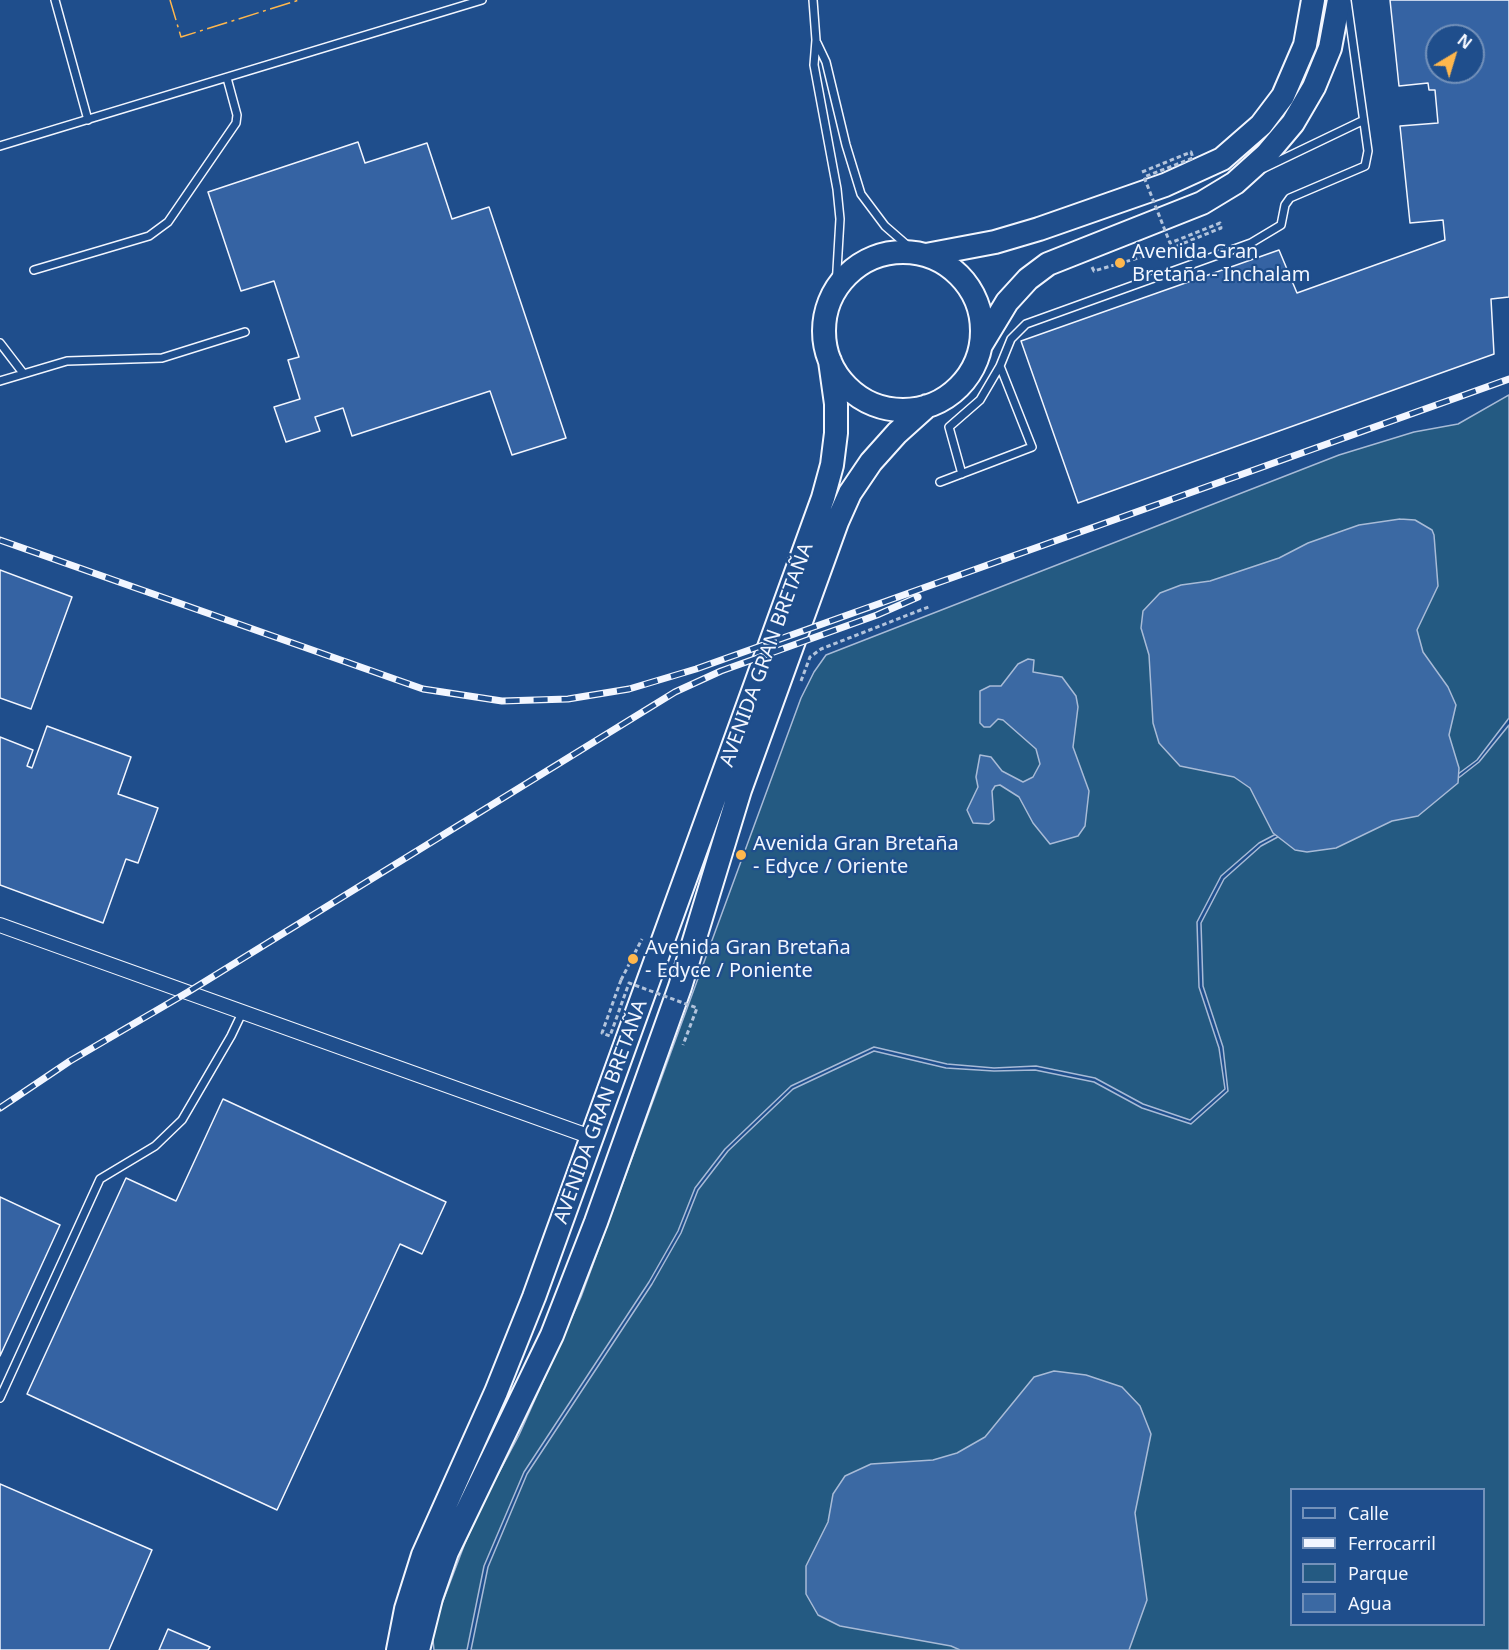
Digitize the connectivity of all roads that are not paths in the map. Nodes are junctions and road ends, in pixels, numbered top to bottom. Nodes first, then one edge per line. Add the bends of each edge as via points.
1 (55, 0) edge
2 (482, 0) edge
3 (813, 0) edge
4 (1313, 0) edge
5 (1339, 0) edge
6 (1346, 0) edge
7 (816, 40) junction
8 (227, 78) junction
9 (88, 120) junction
10 (1362, 121) junction
11 (0, 146) edge
12 (1235, 183) junction
13 (921, 254) junction
14 (34, 270) dead end
15 (836, 287) junction
16 (246, 332) dead end
17 (0, 343) edge
18 (981, 345) junction
19 (830, 361) junction
20 (1000, 366) junction
21 (23, 373) junction
22 (0, 381) edge
23 (927, 406) junction
24 (962, 474) junction
25 (940, 482) dead end
26 (0, 925) edge
27 (242, 1012) junction
28 (642, 1097) junction
29 (591, 1137) junction
30 (0, 1398) edge
31 (398, 1650) edge
32 (418, 1650) edge

1 - 9 lane
2 - 8 lane
3 - 7 lane
4 - 13 main road via 1305,45 1283,96 1261,125 1222,159 1165,185 1039,229 995,242
5 - 12 main road via 1330,48 1304,106 1280,140
6 - 10 lane
7 - 13 lane via 826,62 861,194 885,226
7 - 15 lane via 815,72 840,219
8 - 9 lane
8 - 14 lane via 236,123 168,222 149,236
9 - 11 lane
10 - 12 lane
10 - 20 lane via 1368,156 1365,166 1290,198 1284,220 1274,230 1251,243 1026,324 1011,339
12 - 18 main road via 1173,217 1048,264 1028,279 996,317
13 - 15 main road via 893,252 871,258 851,270
13 - 18 main road via 956,272 970,290 981,322
15 - 19 main road via 824,318 824,340
16 - 21 lane via 162,358 88,359
17 - 21 lane
18 - 23 main road via 959,387
19 - 23 main road via 841,380 865,400 896,410
19 - 29 main road, AVENIDA GRAN BRETAÑA via 836,433 824,498
20 - 24 lane via 980,400 949,427
20 - 24 lane via 1032,447
21 - 22 lane
23 - 28 main road, AVENIDA GRAN BRETAÑA via 871,462 837,522 743,781
24 - 25 lane
26 - 27 street
27 - 29 street
27 - 30 lane via 182,1120 155,1146 100,1179
28 - 29 main road via 615,1126
28 - 32 main road, AVENIDA GRAN BRETAÑA via 552,1335 447,1552 430,1598
29 - 31 main road, AVENIDA GRAN BRETAÑA via 508,1363 423,1555

